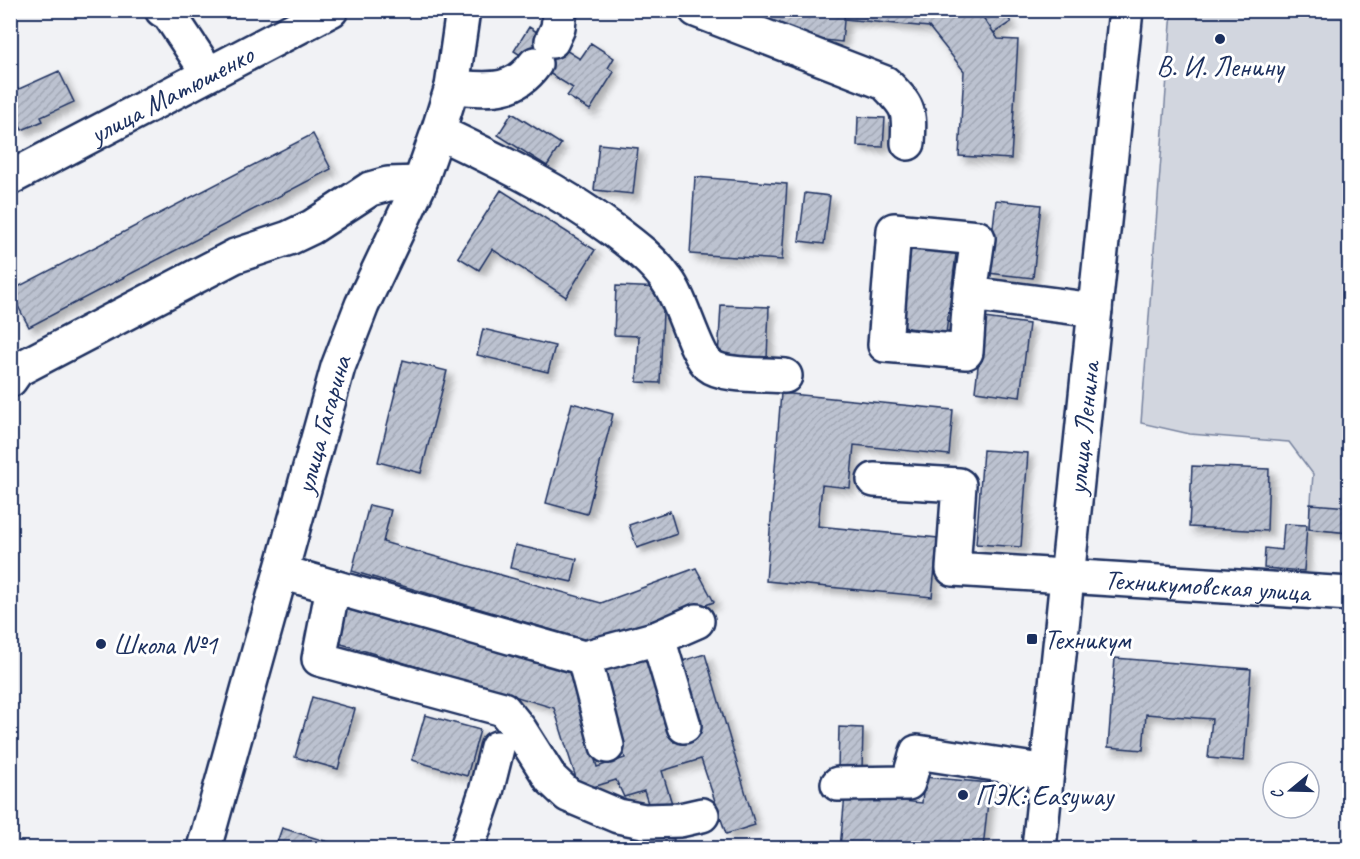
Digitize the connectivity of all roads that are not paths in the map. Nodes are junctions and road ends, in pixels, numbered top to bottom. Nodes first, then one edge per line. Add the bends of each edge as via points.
1 (331, 10) edge
2 (463, 10) edge
3 (696, 10) edge
4 (1126, 10) edge
5 (167, 12) edge
6 (549, 39) edge
7 (208, 73) junction
8 (452, 87) junction
9 (438, 132) junction
10 (908, 143) dead end
11 (10, 178) edge
12 (420, 183) junction
13 (970, 294) dead end
14 (1095, 310) junction
15 (13, 369) edge
16 (785, 375) dead end
17 (874, 480) dead end
18 (281, 572) junction
19 (1067, 576) junction
20 (333, 587) junction
21 (1350, 594) edge
22 (697, 621) dead end
23 (657, 638) junction
24 (584, 658) junction
25 (684, 726) dead end
26 (607, 746) dead end
27 (496, 748) dead end
28 (1047, 772) junction
29 (838, 784) dead end
30 (702, 815) dead end
31 (204, 849) edge
32 (467, 849) edge
33 (1039, 849) edge

1 - 7 street, улица Матюшенко
2 - 8 street, улица Гагарина
3 - 10 street via 885,82 904,102 910,118
4 - 14 street, улица Ленина
5 - 7 street
6 - 8 street via 526,77 513,84 491,89
7 - 11 street, улица Матюшенко
8 - 9 street, улица Гагарина
9 - 12 street, улица Гагарина
9 - 16 street via 508,165 587,211 647,256 668,281 707,365 719,371
12 - 15 street via 370,189 312,227 235,256
12 - 18 street, улица Гагарина via 362,305 338,367
13 - 14 street
14 - 19 street, улица Ленина
17 - 19 street, Техникумовская улица via 959,485 954,569
18 - 20 street
18 - 31 street, улица Гагарина
19 - 21 street, Техникумовская улица
19 - 28 street, улица Ленина
20 - 24 street
20 - 30 street via 319,659 503,710 551,779 568,795 618,816 644,821
22 - 23 street
23 - 24 street
23 - 25 street
24 - 26 street
27 - 32 street
28 - 29 street via 917,752 908,783
28 - 33 street, улица Ленина

